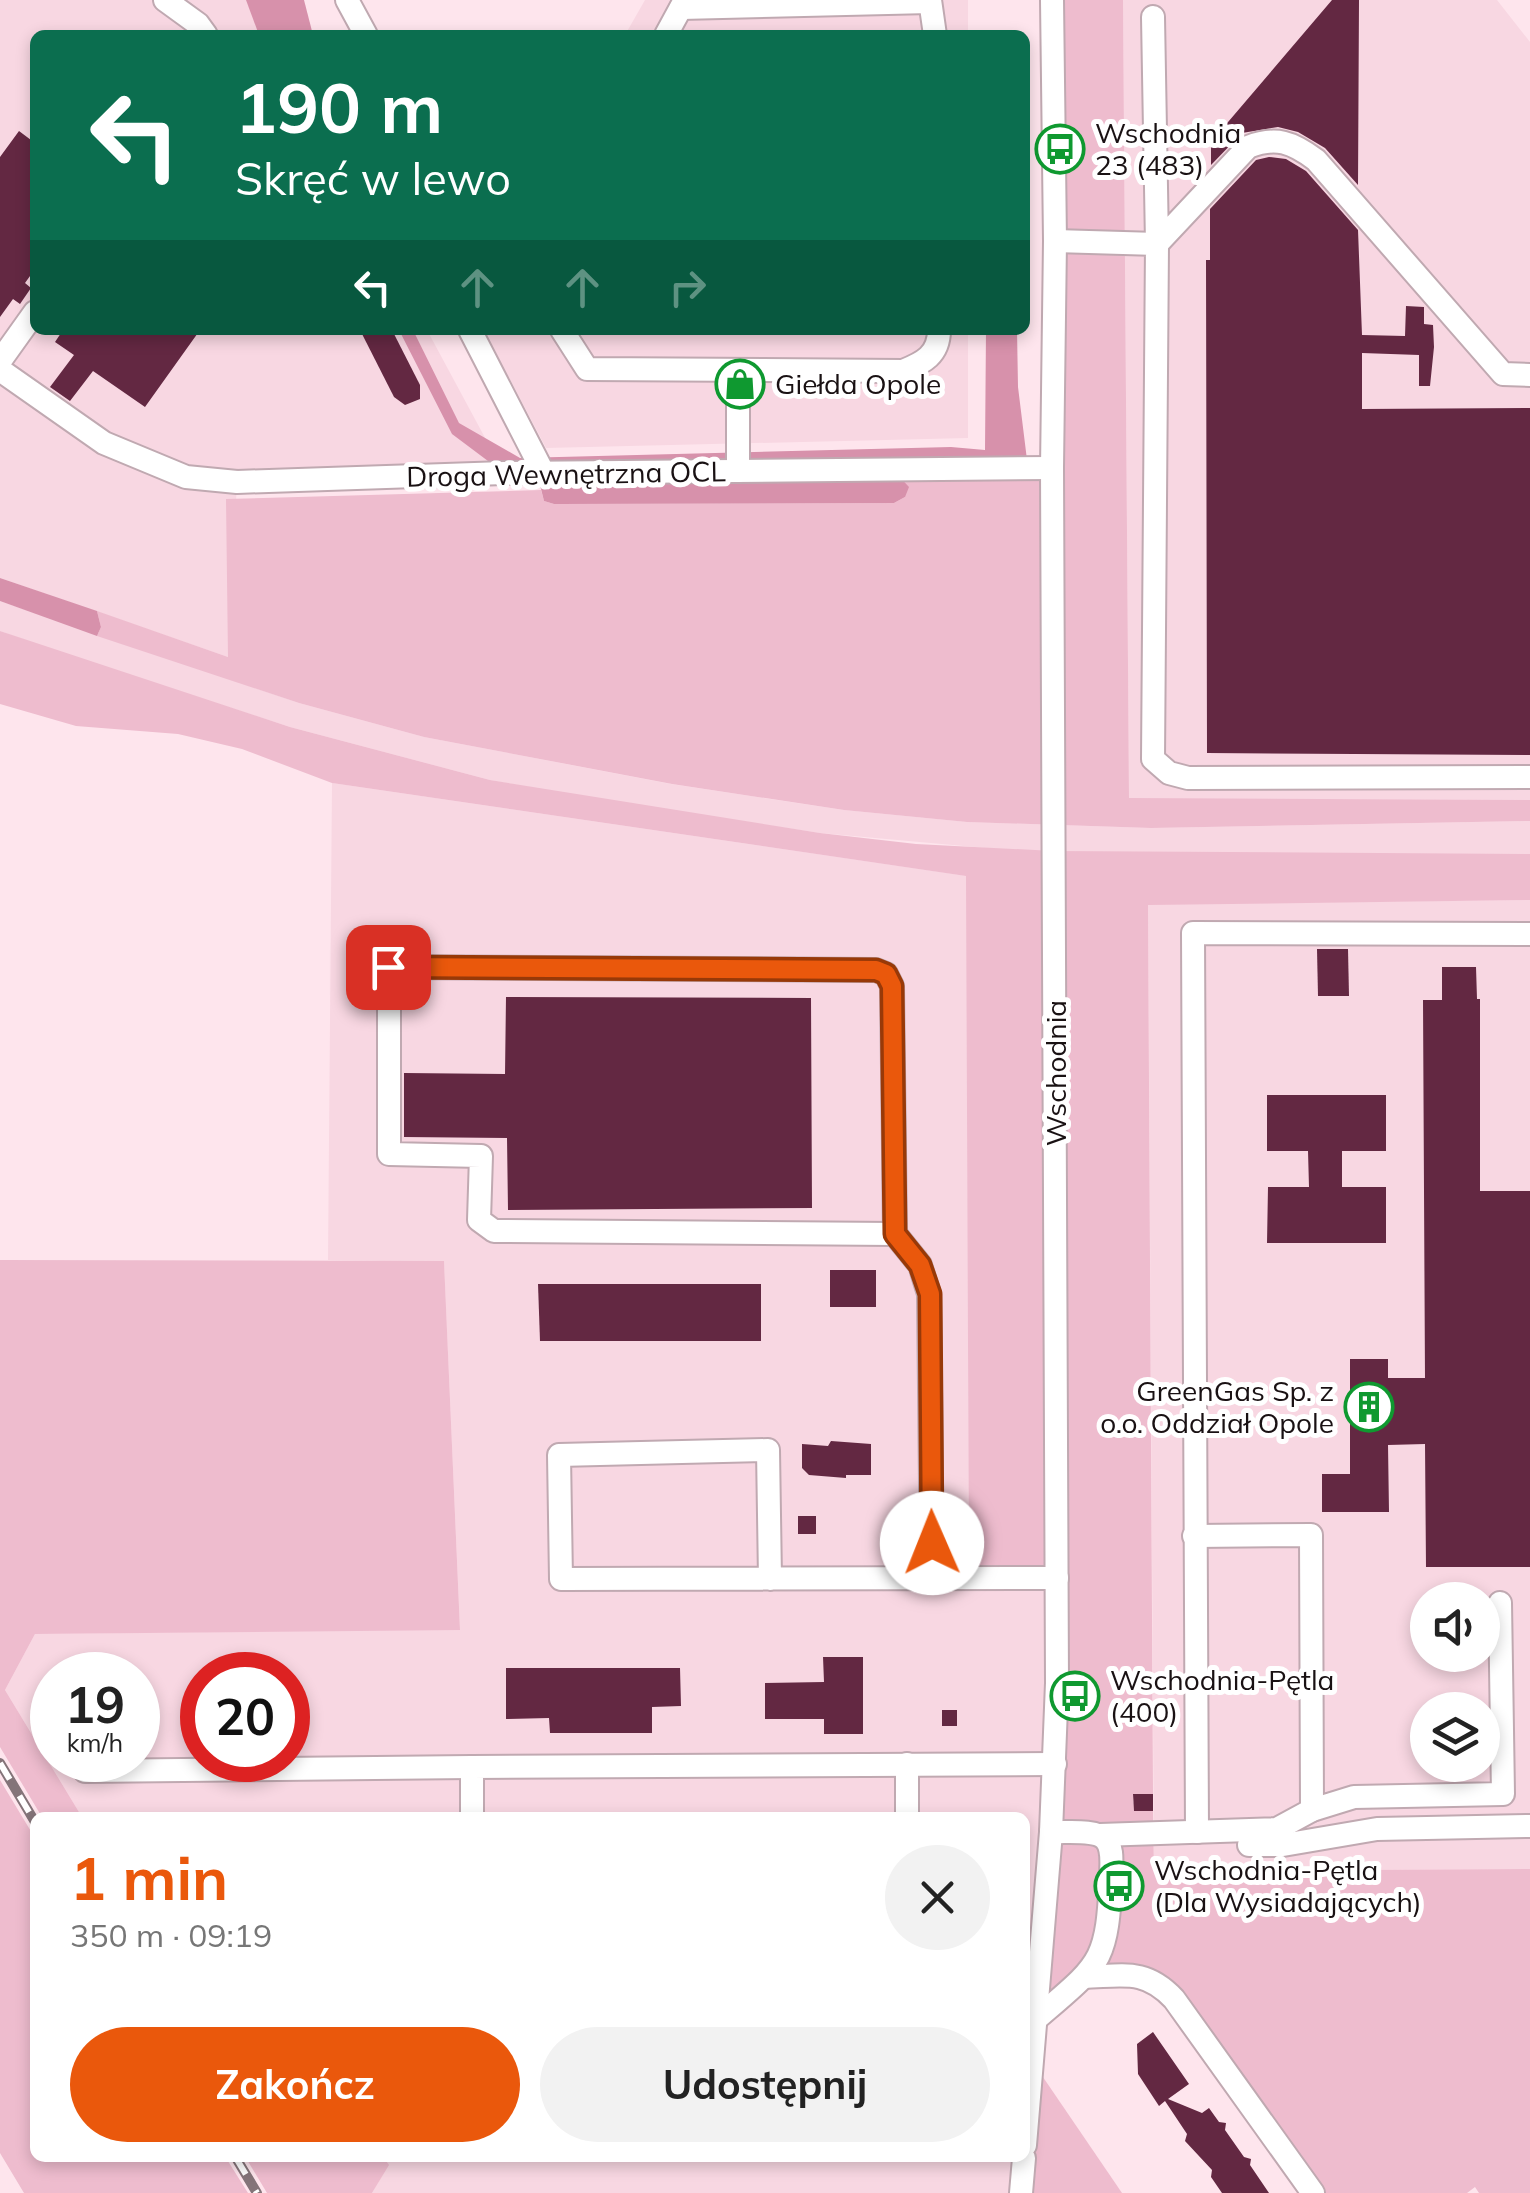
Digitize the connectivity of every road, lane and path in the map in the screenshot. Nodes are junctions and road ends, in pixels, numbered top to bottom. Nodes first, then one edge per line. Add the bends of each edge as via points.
1 (165, 0) edge
2 (347, 0) edge
3 (1052, 0) edge
4 (930, 1) edge
5 (683, 4) edge
6 (1153, 18) dead end
7 (202, 30) edge
8 (363, 30) edge
9 (669, 30) edge
10 (934, 30) edge
11 (1055, 241) junction
12 (1158, 244) junction
13 (30, 319) edge
14 (473, 335) edge
15 (565, 335) edge
16 (939, 335) edge
17 (0, 361) edge
18 (0, 370) edge
19 (738, 370) junction
20 (1530, 374) edge
21 (1052, 468) junction
22 (738, 471) junction
23 (542, 472) junction
24 (1530, 776) edge
25 (1530, 934) edge
26 (895, 1234) junction
27 (1194, 1536) junction
28 (932, 1578) junction
29 (1056, 1578) junction
30 (770, 1579) junction
31 (1500, 1603) dead end
32 (907, 1764) junction
33 (1055, 1764) junction
34 (472, 1767) junction
35 (160, 1769) edge
36 (1312, 1810) junction
37 (472, 1812) edge
38 (907, 1812) edge
39 (1530, 1826) edge
40 (1051, 1832) junction
41 (1197, 1832) junction
42 (1152, 1834) junction
43 (1100, 1835) junction
44 (1084, 1978) junction
45 (1036, 2018) junction
46 (1030, 2087) edge
47 (1024, 2162) edge
48 (1021, 2193) edge
49 (1312, 2193) edge

1 - 7 street
2 - 8 street
3 - 11 street, Wschodnia
4 - 5 street
4 - 10 street
5 - 9 street
6 - 12 street
11 - 12 street
11 - 21 street, Wschodnia
12 - 20 street via 1248,147 1268,139 1293,143 1316,160 1503,374
12 - 24 street via 1153,759 1188,778
13 - 17 street
14 - 23 street
15 - 19 street via 586,368
16 - 19 street via 927,361 903,372
18 - 23 street, Droga Wewnętrzna OCL via 89,435 186,478
19 - 22 street
21 - 22 street, Droga Wewnętrzna OCL
21 - 29 street, Wschodnia
22 - 23 street, Droga Wewnętrzna OCL
25 - 27 street via 1193,933
26 - 26 street via 892,986 886,974 388,967 389,1154 481,1156 484,1226
26 - 28 street via 920,1265 930,1294
27 - 36 street via 1310,1536
27 - 41 street
28 - 29 street
28 - 30 street
29 - 33 street, Wschodnia
30 - 30 street via 561,1579 560,1455 768,1450
31 - 36 street via 1503,1794 1354,1797
32 - 33 street
32 - 34 street
32 - 38 street
33 - 40 street, Wschodnia
34 - 35 street
34 - 37 street
36 - 41 street via 1277,1830
39 - 42 street via 1377,1829 1283,1845 1198,1845
40 - 43 street
40 - 45 street, Wschodnia
41 - 42 street
42 - 43 street
43 - 44 street via 1110,1848 1104,1948
44 - 45 street
44 - 49 street via 1142,1975 1159,1983
45 - 46 street, Wschodnia
47 - 48 street

